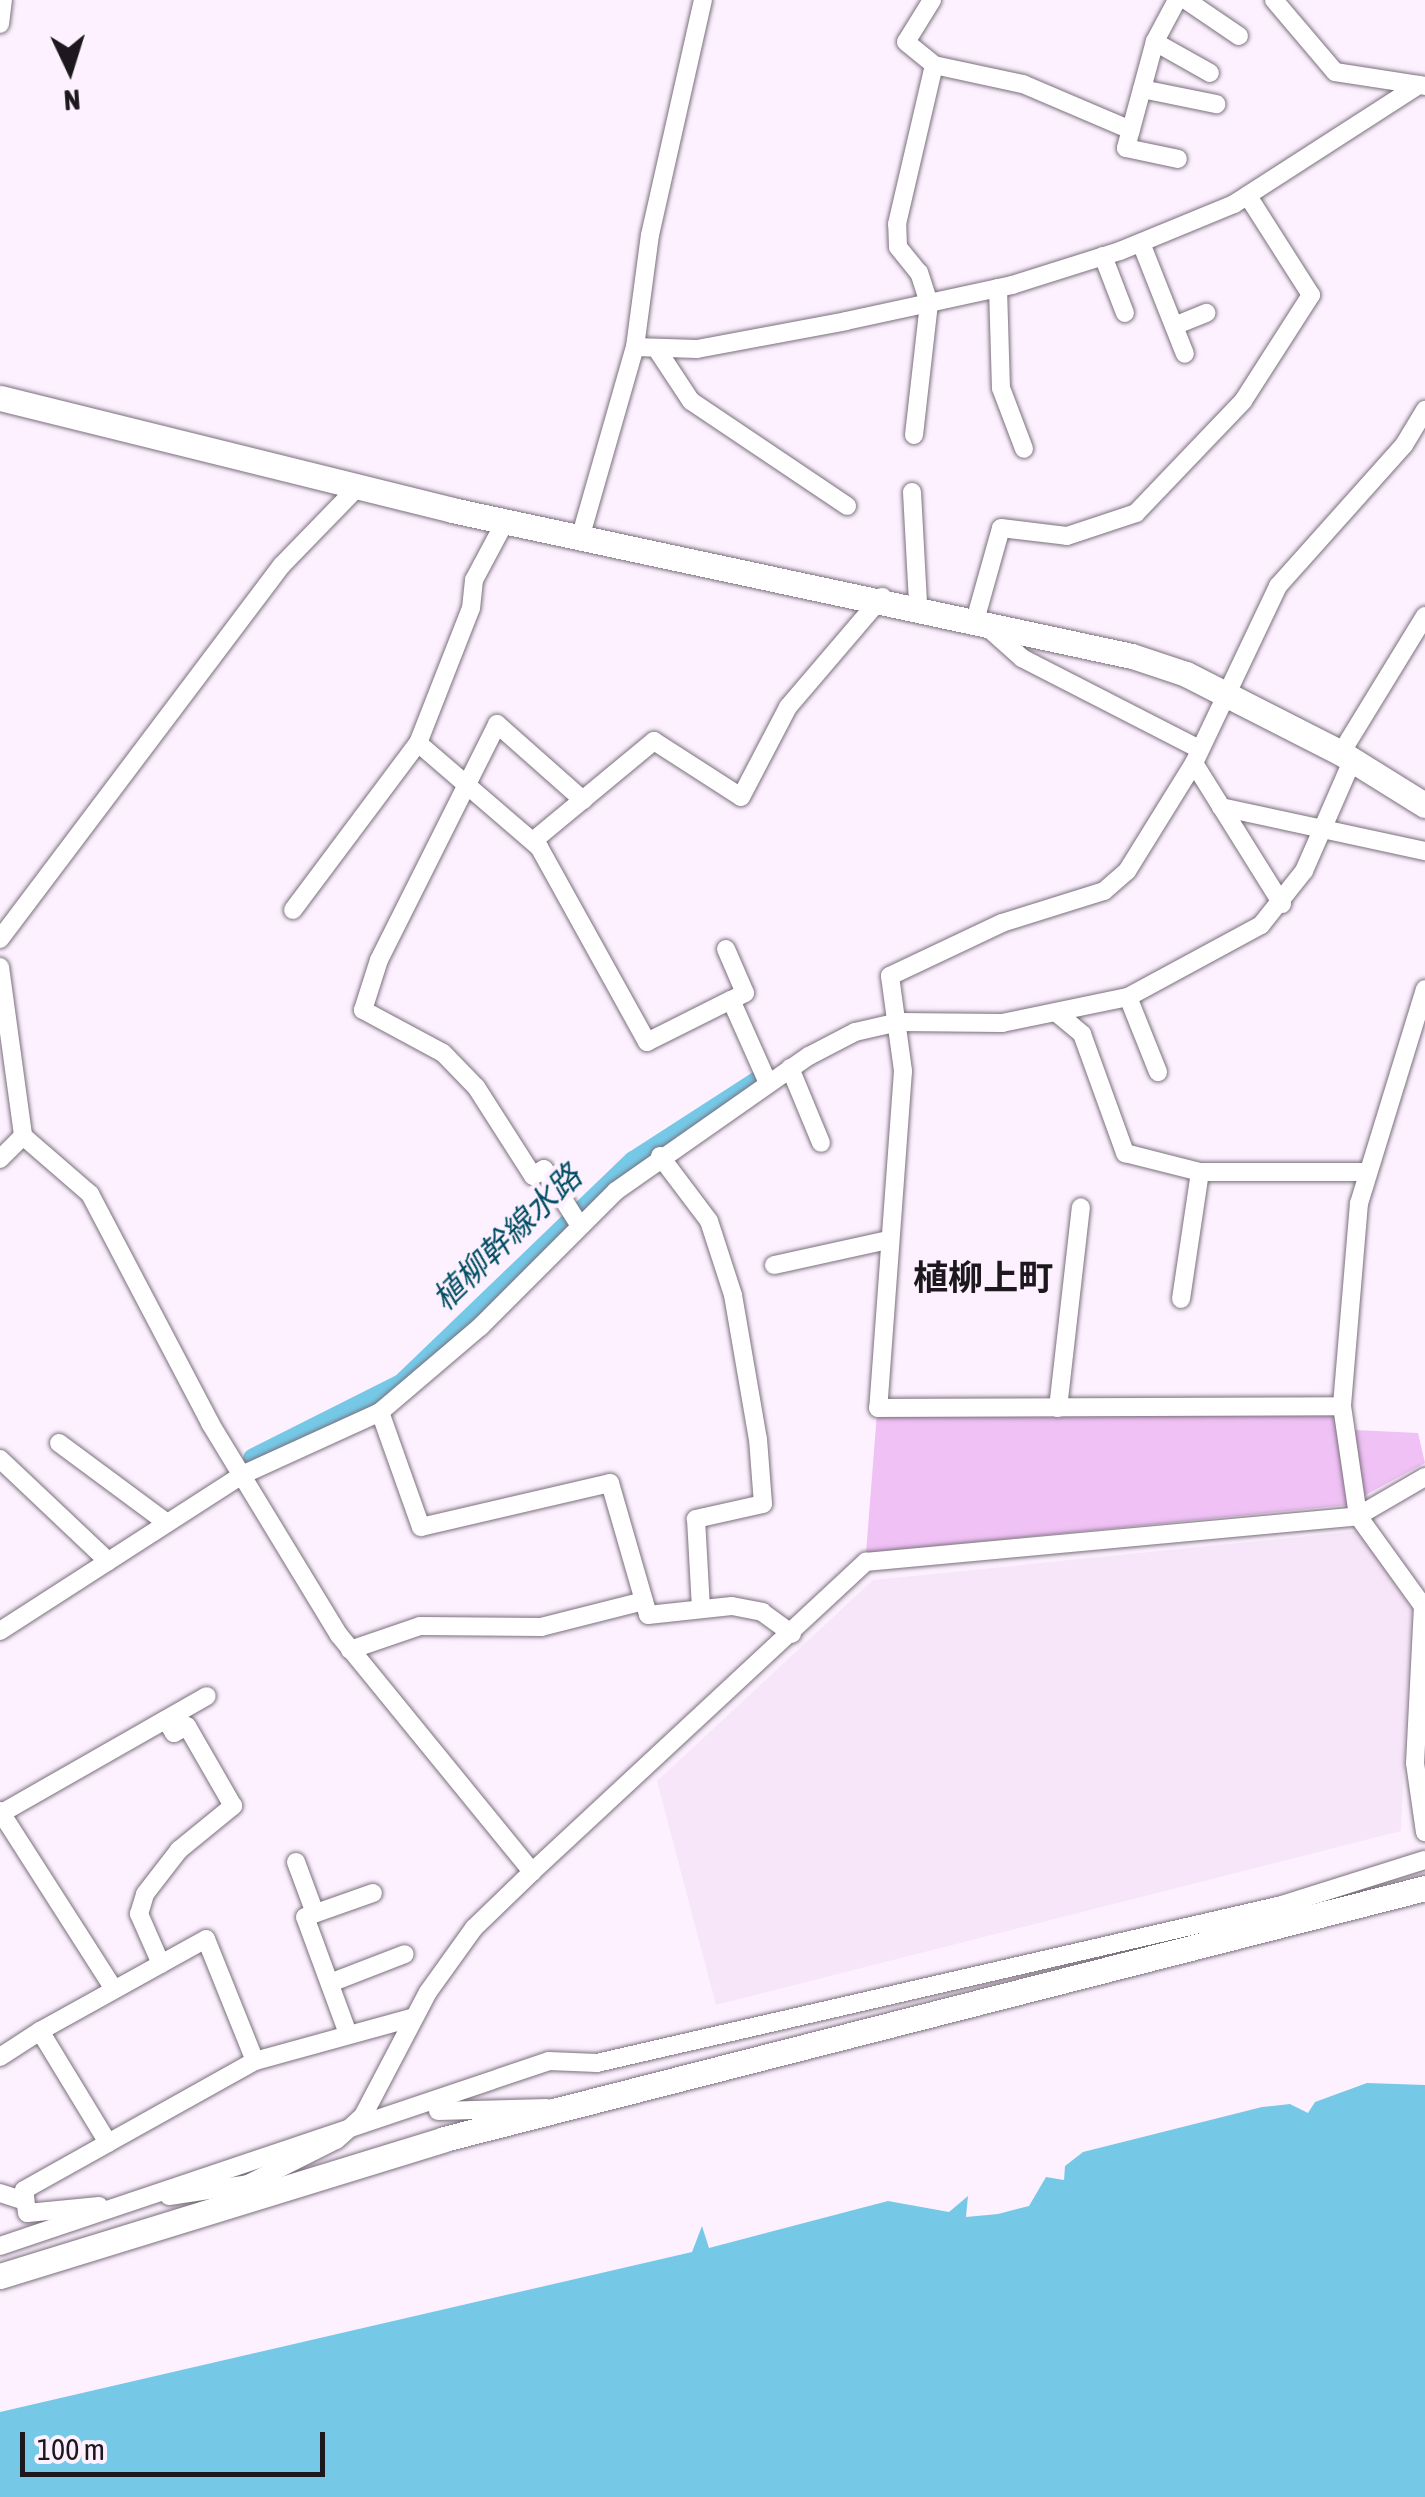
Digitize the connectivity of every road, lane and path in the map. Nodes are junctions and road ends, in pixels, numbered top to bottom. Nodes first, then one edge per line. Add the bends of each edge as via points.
1 (3, 0) edge
2 (703, 0) edge
3 (932, 0) edge
4 (1177, 0) edge
5 (1186, 0) edge
6 (1274, 0) edge
7 (0, 24) edge
8 (1239, 36) dead end
9 (1155, 42) junction
10 (934, 66) junction
11 (1210, 73) dead end
12 (1422, 86) edge
13 (1142, 89) junction
14 (1216, 104) dead end
15 (1131, 130) junction
16 (1178, 158) dead end
17 (1248, 196) junction
18 (1141, 242) junction
19 (1104, 256) junction
20 (998, 288) junction
21 (928, 303) junction
22 (1125, 313) dead end
23 (1206, 313) dead end
24 (1174, 326) junction
25 (635, 348) junction
26 (658, 351) junction
27 (1185, 354) dead end
28 (0, 398) edge
29 (1425, 410) edge
30 (914, 435) dead end
31 (1024, 449) dead end
32 (357, 488) junction
33 (912, 492) dead end
34 (847, 506) dead end
35 (506, 520) junction
36 (581, 535) junction
37 (882, 597) junction
38 (918, 604) junction
39 (1425, 616) edge
40 (976, 617) junction
41 (1223, 694) junction
42 (418, 743) junction
43 (1196, 756) junction
44 (1347, 756) junction
45 (469, 783) junction
46 (583, 800) junction
47 (1221, 806) junction
48 (1425, 806) edge
49 (1317, 833) junction
50 (533, 841) junction
51 (1425, 852) edge
52 (1282, 904) junction
53 (292, 910) dead end
54 (0, 940) edge
55 (726, 949) dead end
56 (0, 967) edge
57 (1425, 989) edge
58 (1128, 997) junction
59 (731, 1000) junction
60 (1057, 1013) junction
61 (899, 1022) junction
62 (790, 1068) junction
63 (1158, 1072) dead end
64 (768, 1083) junction
65 (23, 1136) junction
66 (820, 1143) dead end
67 (660, 1156) junction
68 (0, 1159) edge
69 (1200, 1172) junction
70 (1367, 1172) junction
71 (1080, 1207) dead end
72 (580, 1226) junction
73 (888, 1240) junction
74 (774, 1265) dead end
75 (1181, 1299) dead end
76 (1342, 1406) junction
77 (1058, 1408) junction
78 (380, 1412) junction
79 (59, 1442) dead end
80 (1, 1461) edge
81 (242, 1475) junction
82 (1425, 1477) edge
83 (1358, 1516) junction
84 (166, 1523) junction
85 (108, 1561) junction
86 (644, 1601) junction
87 (701, 1609) junction
88 (0, 1632) edge
89 (792, 1634) junction
90 (350, 1650) junction
91 (207, 1696) dead end
92 (166, 1720) junction
93 (0, 1812) edge
94 (1425, 1832) edge
95 (1425, 1860) edge
96 (296, 1862) dead end
97 (532, 1872) junction
98 (1425, 1888) edge
99 (373, 1893) dead end
100 (315, 1913) junction
101 (405, 1954) dead end
102 (161, 1964) junction
103 (330, 1983) junction
104 (114, 1990) junction
105 (411, 2018) junction
106 (40, 2031) junction
107 (347, 2031) junction
108 (0, 2058) edge
109 (254, 2061) junction
110 (557, 2109) junction
111 (412, 2112) junction
112 (350, 2128) junction
113 (108, 2142) junction
114 (250, 2191) junction
115 (0, 2194) edge
116 (25, 2202) junction
117 (118, 2204) junction
118 (0, 2246) edge
119 (0, 2276) edge

1 - 7 street
2 - 25 street via 650,235
3 - 10 street via 906,42
4 - 9 street
5 - 8 street
6 - 12 street via 1335,72
9 - 11 street
9 - 13 street
10 - 15 street via 1022,84
10 - 21 street via 897,224 898,247 919,273
12 - 17 street
13 - 14 street
13 - 15 street
15 - 16 street via 1126,148
17 - 18 street
17 - 40 street via 1311,295 1243,401 1136,513 1068,536 1001,528
18 - 19 street
18 - 24 street
19 - 20 street
19 - 22 street
20 - 21 street
20 - 31 street via 1001,388
21 - 26 street
21 - 30 street
23 - 24 street
24 - 27 street
25 - 26 street
25 - 36 street
26 - 34 street via 692,401
28 - 32 street
29 - 41 street via 1404,446 1301,553
32 - 35 street
32 - 54 street via 282,566
33 - 38 street
35 - 36 street
35 - 42 street via 474,580 472,608
36 - 37 street
37 - 38 street
37 - 46 street via 788,708 742,796 654,741
38 - 40 street
39 - 44 street
40 - 41 street via 1132,656
40 - 43 street via 1022,658
41 - 43 street
41 - 44 street
42 - 45 street
42 - 53 street
43 - 47 street
43 - 61 street via 1126,870 1104,891 1002,923 890,976
44 - 48 street
44 - 49 street
45 - 46 street via 497,724
45 - 50 street
45 - 72 street via 379,960 363,1010 444,1053 476,1088 532,1176 544,1169
46 - 50 street
47 - 49 street
47 - 52 street
49 - 51 street
49 - 52 street
50 - 59 street via 620,981 646,1042
52 - 58 street via 1207,960
55 - 59 street via 745,992
56 - 65 street
57 - 70 street
58 - 60 street
58 - 63 street
59 - 64 street
60 - 61 street via 967,1026
60 - 69 street via 1082,1034 1125,1153
61 - 62 street via 855,1032
61 - 73 street
62 - 64 street
62 - 66 street
64 - 67 street
65 - 68 street
65 - 81 street via 90,1194
67 - 72 street
67 - 87 street via 709,1221 733,1295 758,1439 762,1504 696,1519
69 - 70 street
69 - 75 street
70 - 76 street
71 - 77 street
72 - 78 street via 480,1327
73 - 74 street
73 - 77 street via 878,1408
76 - 77 street
76 - 83 street
78 - 81 street
78 - 86 street via 422,1527 610,1483
79 - 84 street
80 - 85 street
81 - 84 street
81 - 90 street
82 - 83 street
83 - 89 street via 866,1562
83 - 94 street via 1423,1606 1414,1763
84 - 85 street
85 - 88 street
86 - 87 street via 648,1615
86 - 90 street via 541,1627 420,1626
87 - 89 street via 762,1612
89 - 97 street
90 - 97 street
91 - 92 street
92 - 93 street
92 - 102 street via 174,1733 187,1726 233,1806 179,1850 145,1894 139,1914
93 - 104 street
95 - 111 street via 1243,1914 596,2062 549,2062
96 - 100 street
97 - 105 street via 474,1928
98 - 110 street
99 - 100 street
100 - 103 street via 306,1917
101 - 103 street
102 - 104 street
102 - 109 street via 206,1940
103 - 107 street
104 - 106 street
105 - 107 street
105 - 112 street
106 - 108 street
106 - 113 street
107 - 109 street
109 - 113 street
110 - 111 street
110 - 114 street
111 - 112 street
112 - 114 street
112 - 117 street
113 - 116 street via 24,2190
114 - 117 street
114 - 119 street
115 - 116 street
116 - 117 street via 26,2212
117 - 118 street

